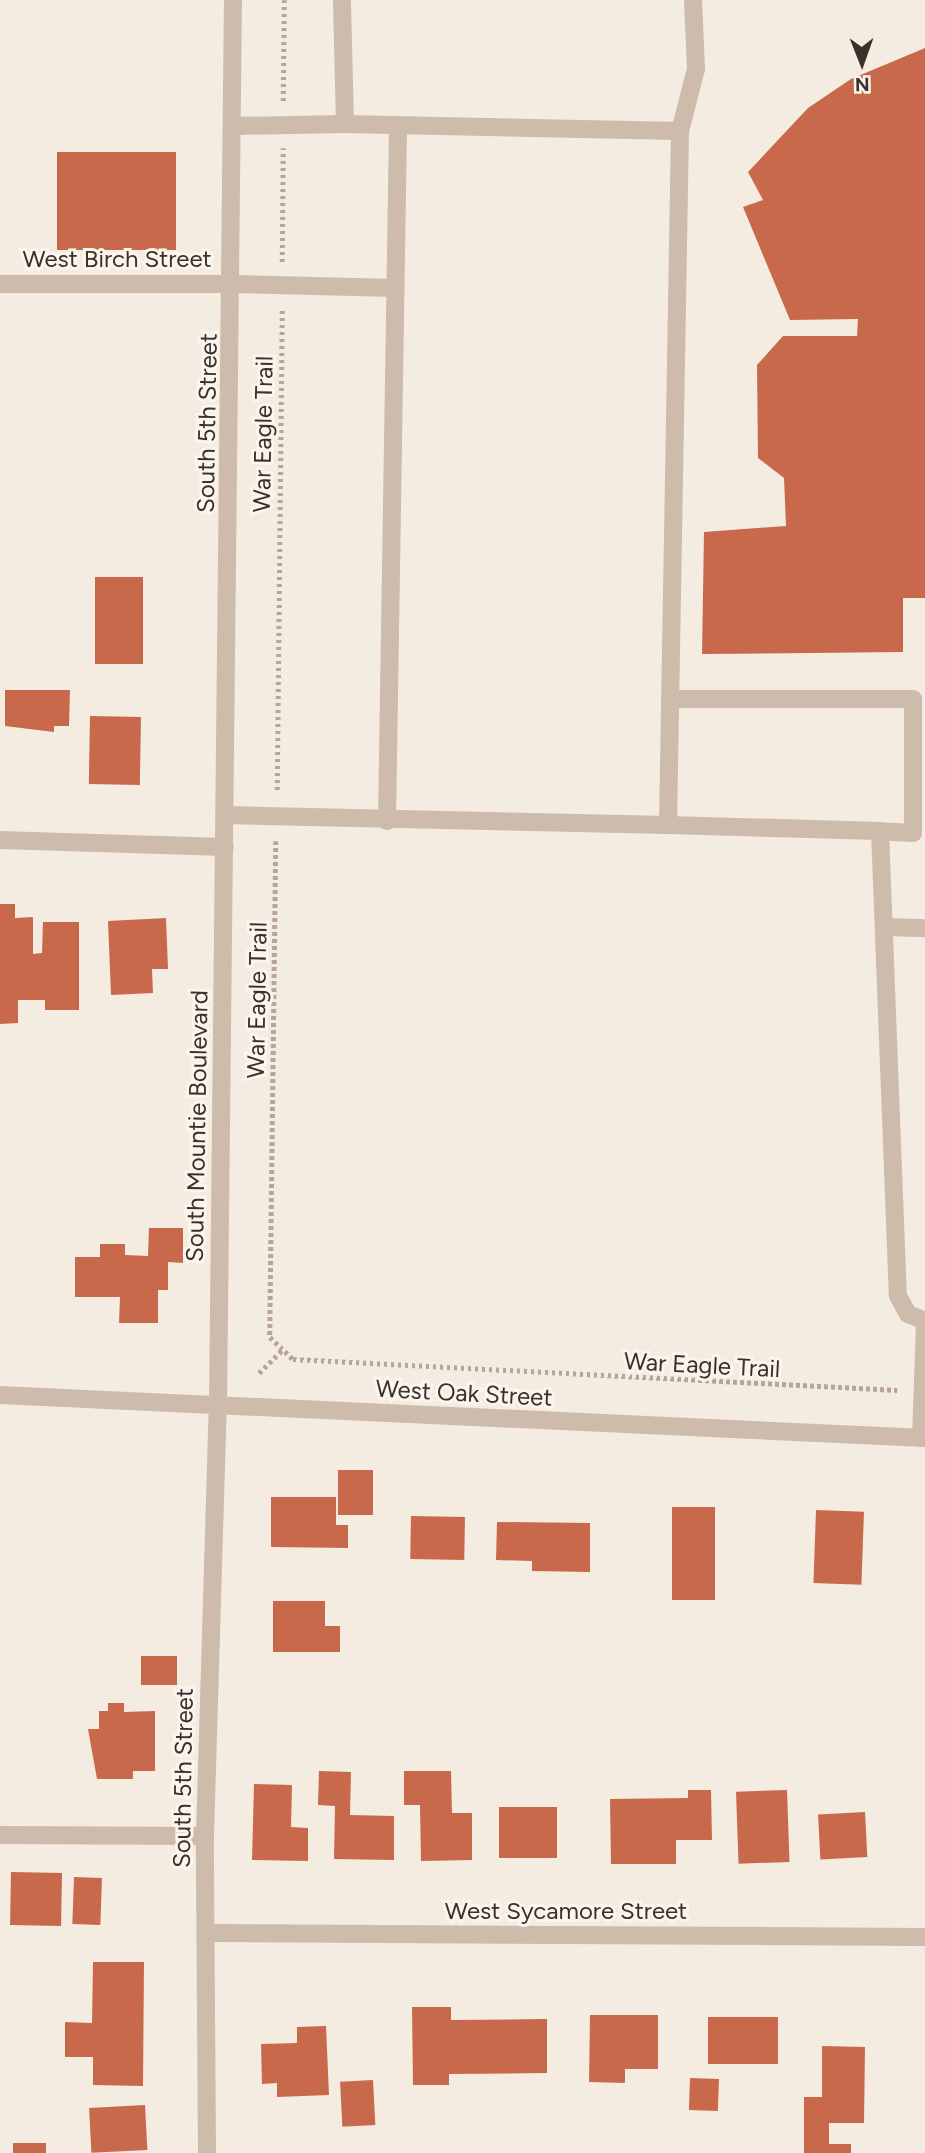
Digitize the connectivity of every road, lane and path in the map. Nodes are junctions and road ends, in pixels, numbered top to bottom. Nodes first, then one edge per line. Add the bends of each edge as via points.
1 (233, 0) edge
2 (284, 0) edge
3 (342, 0) edge
4 (693, 0) edge
5 (345, 124) junction
6 (233, 126) junction
7 (398, 126) junction
8 (283, 127) junction
9 (680, 131) junction
10 (0, 284) edge
11 (234, 284) junction
12 (282, 286) junction
13 (395, 288) junction
14 (670, 699) junction
15 (225, 815) junction
16 (277, 819) junction
17 (387, 821) junction
18 (668, 825) junction
19 (880, 831) junction
20 (0, 841) edge
21 (225, 847) junction
22 (887, 926) junction
23 (925, 928) edge
24 (925, 1321) edge
25 (283, 1349) junction
26 (259, 1373) dead end
27 (923, 1390) junction
28 (0, 1395) edge
29 (218, 1405) junction
30 (923, 1438) edge
31 (0, 1835) edge
32 (205, 1836) junction
33 (206, 1933) junction
34 (925, 1937) edge
35 (207, 2153) edge

1 - 6 street, South 5th Street
2 - 8 path, War Eagle Trail
3 - 5 street
4 - 9 street via 696,69
5 - 7 street
5 - 8 street
6 - 8 street
6 - 11 street, South 5th Street
7 - 9 street
7 - 13 street
8 - 12 path, War Eagle Trail
9 - 14 street
10 - 11 street, West Birch Street
11 - 12 street, West Birch Street
11 - 15 street, South 5th Street
12 - 13 street, West Birch Street
12 - 16 path, War Eagle Trail
13 - 17 street
14 - 18 street
14 - 19 street via 913,699 912,833
15 - 16 street
15 - 21 street, South 5th Street
16 - 17 street
16 - 25 path, War Eagle Trail via 271,1338
17 - 18 street
18 - 19 street
19 - 22 street
20 - 21 street
21 - 29 street, South Mountie Boulevard
22 - 23 street
22 - 24 street via 898,1296 908,1314
24 - 27 street
25 - 26 path
25 - 27 path, War Eagle Trail via 293,1359
27 - 30 street
28 - 29 street, West Oak Street
29 - 30 street, West Oak Street
29 - 32 street, South 5th Street
31 - 32 street
32 - 33 street, South 5th Street
33 - 34 street, West Sycamore Street
33 - 35 street, South 5th Street

